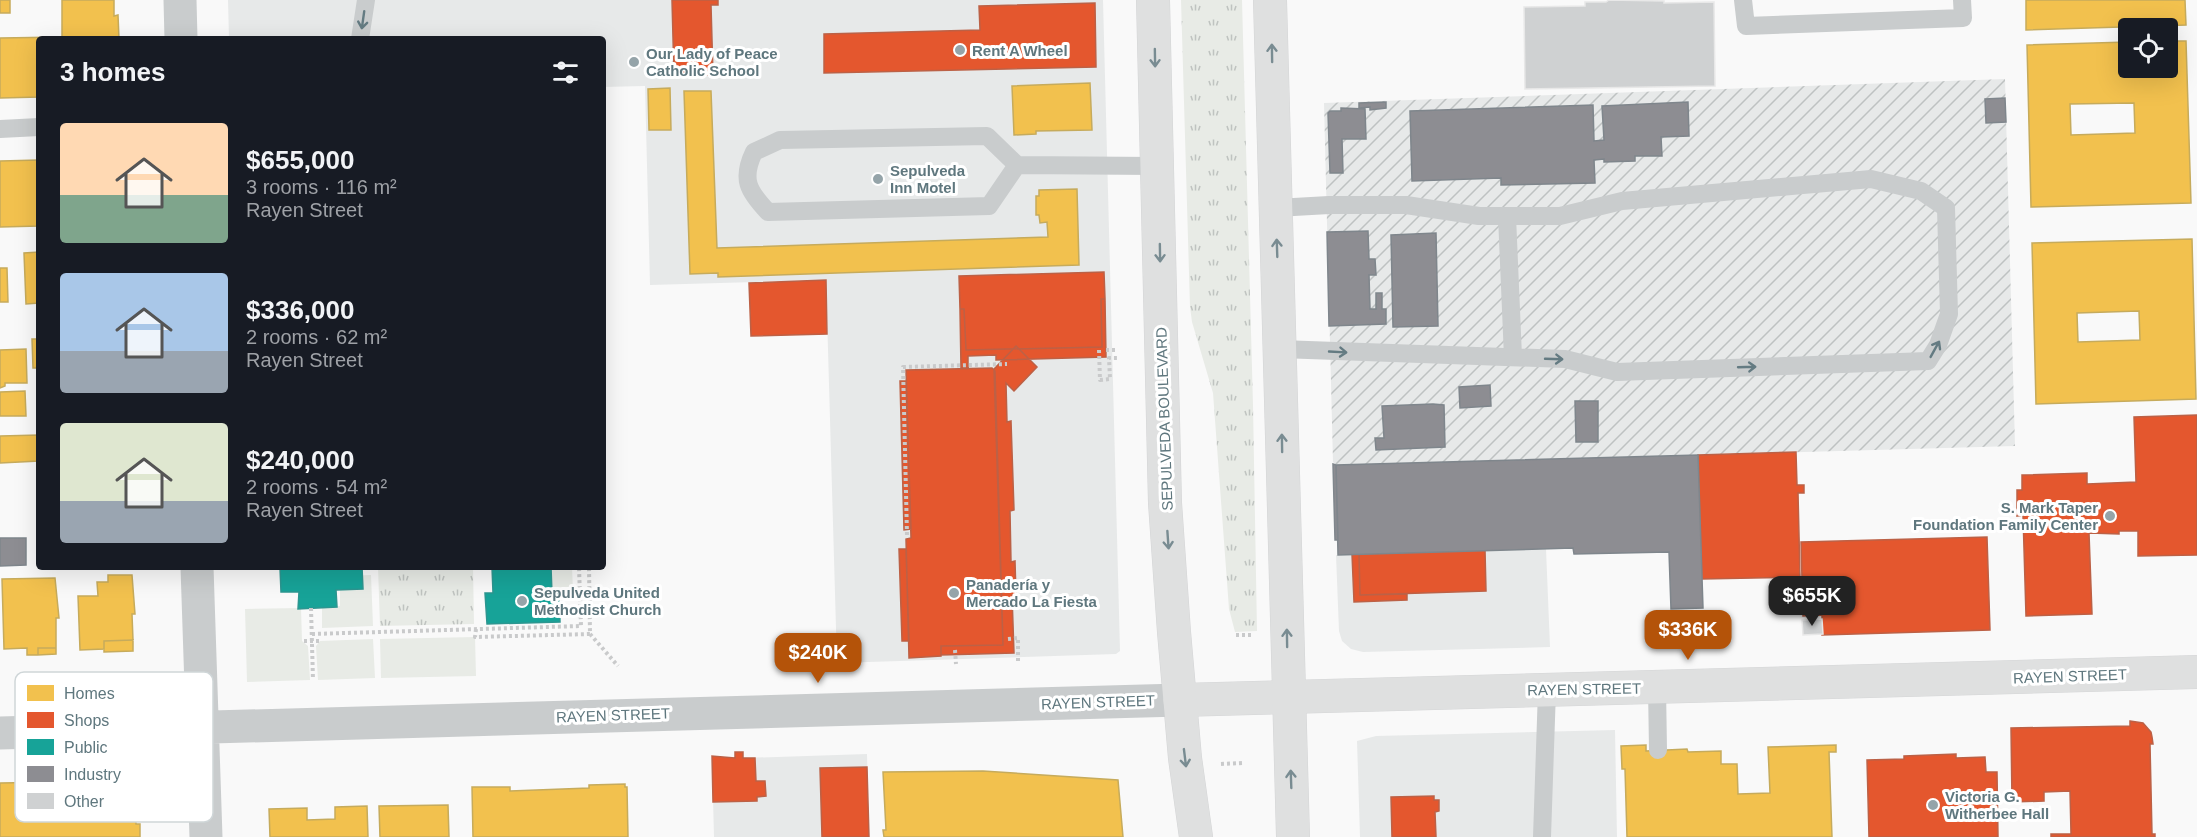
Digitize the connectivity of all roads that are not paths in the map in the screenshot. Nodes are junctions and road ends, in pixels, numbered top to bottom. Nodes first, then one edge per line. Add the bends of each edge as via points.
1 (180, 0) edge
2 (366, 0) edge
3 (1153, 0) edge
4 (1270, 0) edge
5 (1743, 0) edge
6 (1962, 0) edge
7 (181, 36) edge
8 (360, 36) edge
9 (36, 127) edge
10 (0, 129) edge
11 (1017, 165) junction
12 (1157, 166) junction
13 (1276, 208) junction
14 (1507, 216) junction
15 (1280, 349) junction
16 (1513, 357) junction
17 (197, 570) edge
18 (201, 672) edge
19 (2197, 672) edge
20 (1657, 687) junction
21 (1547, 690) junction
22 (1288, 696) junction
23 (1180, 700) junction
24 (213, 728) edge
25 (0, 733) edge
26 (15, 733) edge
27 (1658, 750) dead end
28 (206, 822) edge
29 (206, 837) edge
30 (1196, 837) edge
31 (1293, 837) edge
32 (1542, 837) edge

1 - 7 street
2 -> 8 lane
3 -> 12 main road, SEPULVEDA BOULEVARD
13 -> 4 main road
5 - 6 lane via 1746,26 1963,18
9 - 10 lane
11 - 11 lane via 987,136 780,140 754,152 746,168 752,195 768,212 989,206
11 - 12 lane
12 -> 23 main road, SEPULVEDA BOULEVARD via 1165,503
13 - 14 lane via 1406,205 1479,216
15 -> 13 main road
14 - 16 lane
16 -> 14 lane via 1565,359 1617,372 1928,361 1949,314 1946,208 1921,191 1872,179 1622,201 1560,216
15 -> 16 lane
22 -> 15 main road
17 - 18 street
19 - 20 main road, RAYEN STREET
20 - 21 main road, RAYEN STREET
20 - 27 lane
21 - 22 main road, RAYEN STREET
21 - 32 lane
22 - 23 main road, RAYEN STREET
31 -> 22 main road
23 - 24 street, RAYEN STREET
23 -> 30 main road, SEPULVEDA BOULEVARD
25 - 26 street, RAYEN STREET
28 - 29 street

